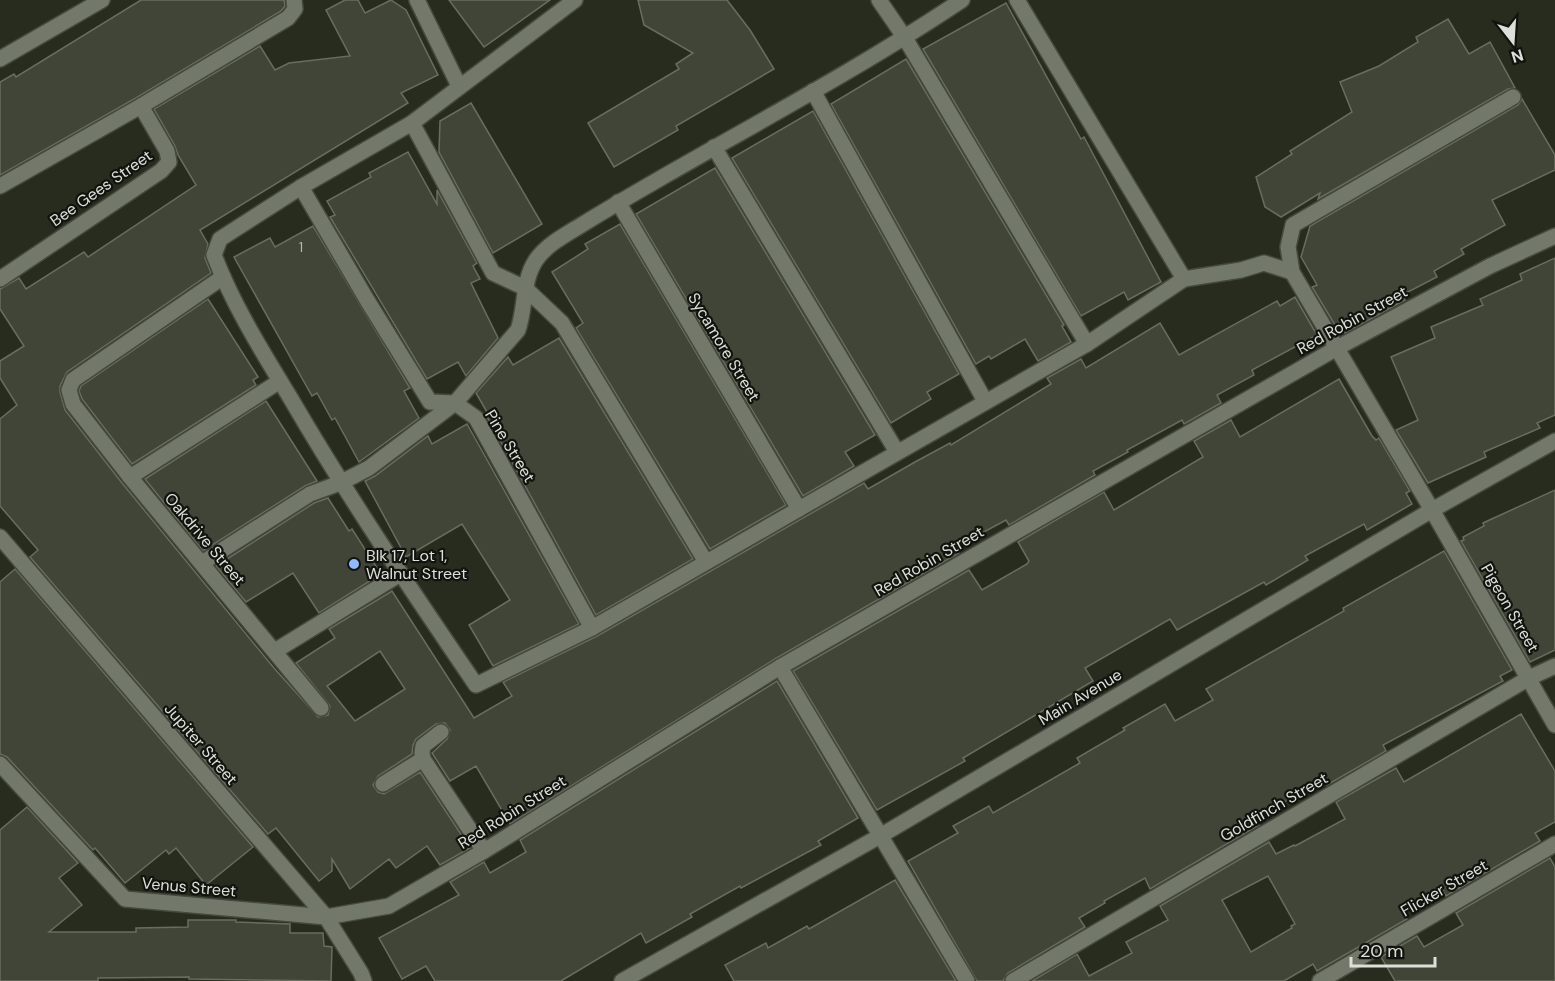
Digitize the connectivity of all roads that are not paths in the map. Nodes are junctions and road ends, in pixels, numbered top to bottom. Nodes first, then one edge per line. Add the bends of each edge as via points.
1 (102, 0) edge
2 (294, 0) edge
3 (417, 0) edge
4 (575, 0) edge
5 (879, 0) edge
6 (962, 0) edge
7 (1017, 0) edge
8 (904, 38) junction
9 (0, 59) edge
10 (459, 86) junction
11 (813, 91) junction
12 (1513, 97) dead end
13 (141, 106) junction
14 (412, 123) junction
15 (714, 147) junction
16 (0, 186) edge
17 (301, 187) junction
18 (618, 202) junction
19 (1555, 236) edge
20 (1292, 272) junction
21 (223, 277) junction
22 (0, 279) edge
23 (1184, 279) junction
24 (525, 288) junction
25 (1087, 344) junction
26 (1337, 348) junction
27 (280, 381) junction
28 (985, 401) junction
29 (455, 403) junction
30 (1555, 441) edge
31 (897, 452) junction
32 (130, 477) junction
33 (340, 483) junction
34 (799, 509) junction
35 (1432, 510) junction
36 (0, 537) edge
37 (202, 562) junction
38 (706, 562) junction
39 (400, 574) junction
40 (592, 628) junction
41 (275, 651) junction
42 (1555, 666) edge
43 (780, 667) junction
44 (1529, 678) junction
45 (321, 708) dead end
46 (1555, 725) edge
47 (441, 732) dead end
48 (423, 759) junction
49 (0, 764) edge
50 (383, 784) dead end
51 (880, 836) junction
52 (1555, 844) edge
53 (484, 851) junction
54 (326, 917) junction
55 (364, 981) edge
56 (622, 981) edge
57 (967, 981) edge
58 (1013, 981) edge
59 (1320, 981) edge

1 - 9 street
2 - 13 street via 295,9 288,18
3 - 10 street
4 - 10 street
5 - 8 street
6 - 8 street
7 - 23 street
8 - 11 street
8 - 25 street
10 - 14 street
11 - 15 street
11 - 28 street
12 - 20 street via 1293,225 1288,247
13 - 16 street
13 - 22 street, Bee Gees Street via 167,151 169,162
14 - 17 street
14 - 24 street via 493,273
15 - 18 street
15 - 31 street
17 - 21 street via 220,239 214,255
17 - 29 street, Pine Street via 430,402
18 - 24 street via 557,241 537,259
18 - 34 street, Sycamore Street
19 - 26 street, Red Robin Street via 1490,266
20 - 23 street via 1264,263
20 - 26 street, Pigeon Street
21 - 27 street
21 - 32 street, Oakdrive Street via 73,380 69,390 73,404
23 - 25 street
24 - 29 street via 524,315 518,330
24 - 38 street via 562,323
25 - 28 street
26 - 35 street, Pigeon Street
26 - 43 street, Red Robin Street
27 - 32 street
27 - 33 street
28 - 31 street
29 - 33 street via 369,468
29 - 40 street, Pine Street via 476,418
30 - 35 street, Main Avenue
31 - 34 street
32 - 37 street, Oakdrive Street
33 - 37 street via 310,494
33 - 39 street
34 - 38 street
35 - 44 street, Pigeon Street
35 - 51 street, Main Avenue
36 - 54 street, Jupiter Street
37 - 41 street, Oakdrive Street
38 - 40 street
39 - 40 street via 476,685
39 - 41 street
41 - 45 street, Oakdrive Street
42 - 44 street, Goldfinch Street
43 - 51 street
43 - 53 street, Red Robin Street
44 - 46 street, Pigeon Street
44 - 58 street, Goldfinch Street
47 - 48 street via 423,746
48 - 50 street
48 - 53 street
49 - 54 street, Venus Street via 125,899
51 - 56 street, Main Avenue
51 - 57 street
52 - 59 street, Flicker Street
53 - 54 street, Red Robin Street via 389,906
54 - 55 street, Jupiter Street

